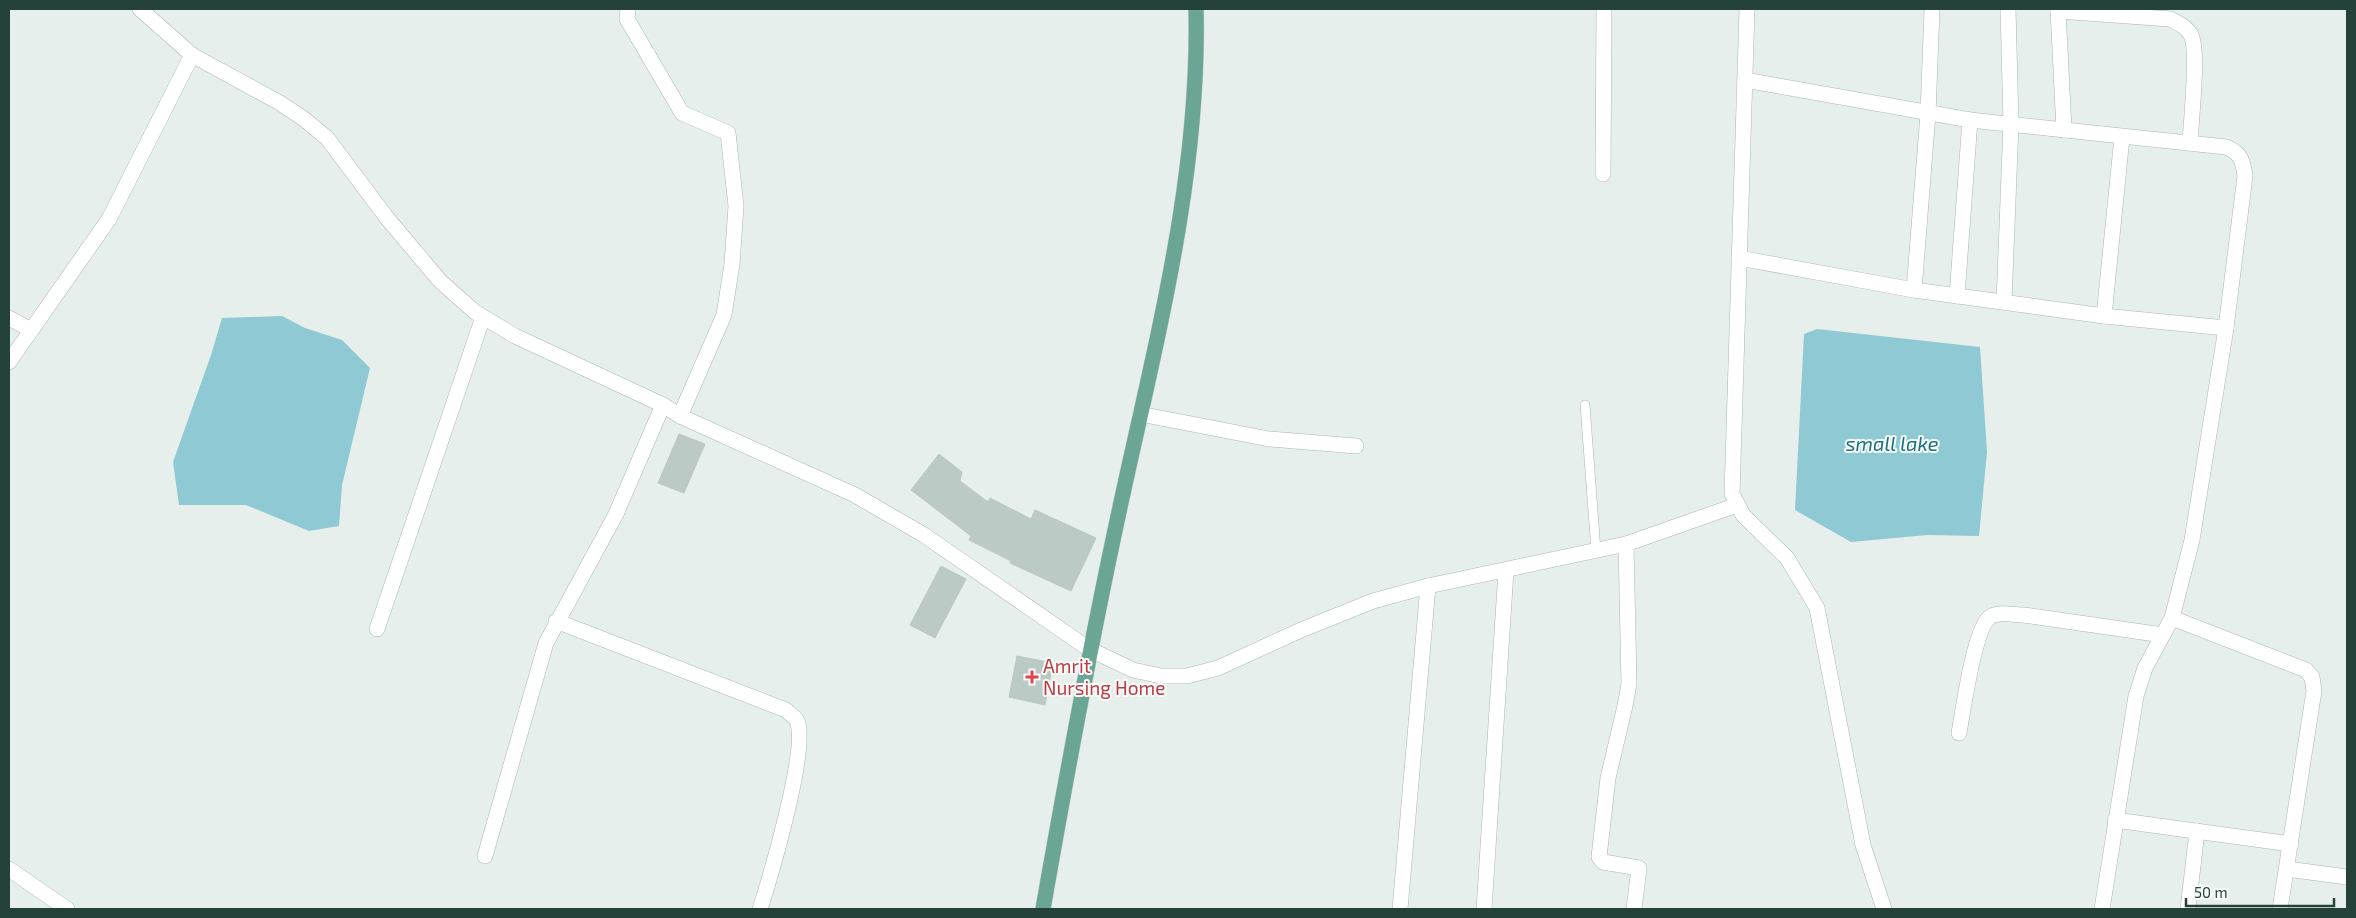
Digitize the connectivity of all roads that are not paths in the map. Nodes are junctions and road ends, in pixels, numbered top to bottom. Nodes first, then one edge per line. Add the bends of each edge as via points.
1 (140, 9) edge
2 (628, 9) edge
3 (1196, 9) edge
4 (1604, 9) edge
5 (1747, 9) edge
6 (1932, 9) edge
7 (2008, 9) edge
8 (2058, 10) edge
9 (192, 55) junction
10 (1745, 80) junction
11 (1928, 114) junction
12 (1970, 120) junction
13 (2012, 124) junction
14 (2064, 130) junction
15 (2122, 137) junction
16 (2190, 143) junction
17 (1603, 174) dead end
18 (1739, 258) junction
19 (1914, 290) junction
20 (1957, 296) junction
21 (2004, 302) junction
22 (2104, 316) junction
23 (484, 317) junction
24 (9, 318) edge
25 (2226, 328) junction
26 (31, 330) junction
27 (9, 362) edge
28 (663, 405) junction
29 (1585, 405) dead end
30 (1140, 414) junction
31 (680, 416) junction
32 (1356, 446) dead end
33 (1737, 506) junction
34 (1626, 544) junction
35 (1596, 551) junction
36 (1506, 571) junction
37 (1428, 586) junction
38 (2172, 618) junction
39 (556, 622) junction
40 (377, 629) dead end
41 (2163, 635) junction
42 (1089, 649) junction
43 (1959, 733) dead end
44 (2115, 820) junction
45 (2197, 831) junction
46 (2291, 844) junction
47 (485, 856) dead end
48 (9, 869) edge
49 (2286, 869) junction
50 (2347, 877) edge
51 (67, 909) edge
52 (760, 909) edge
53 (1043, 909) edge
54 (1400, 909) edge
55 (1484, 909) edge
56 (1634, 909) edge
57 (1884, 909) edge
58 (2102, 909) edge
59 (2188, 909) edge
60 (2280, 909) edge

1 - 9 street
2 - 31 street via 627,19 682,113 728,133 736,206 724,315
3 - 30 main road via 1197,61 1183,210
4 - 17 street
5 - 10 street
6 - 11 street
7 - 13 street
8 - 14 street
8 - 16 street via 2170,18 2182,25 2191,36 2194,54
9 - 23 street via 280,103 327,138 387,218 440,281
9 - 26 street via 109,219
10 - 11 street
10 - 18 street
11 - 12 street
11 - 19 street
12 - 13 street
12 - 20 street
13 - 14 street
13 - 21 street
14 - 15 street
15 - 16 street
15 - 22 street
16 - 25 street via 2226,147 2237,152 2243,161 2245,176
18 - 19 street
18 - 33 street via 1731,476 1732,494
19 - 20 street
20 - 21 street
21 - 22 street
22 - 25 street
23 - 28 street via 515,336
23 - 40 street
24 - 26 street
25 - 38 street via 2192,540
26 - 27 street
28 - 31 street
28 - 39 street via 616,514
29 - 35 lane
30 - 32 street via 1269,439
30 - 42 main road
31 - 42 street via 855,495 924,535
33 - 34 street
33 - 57 street via 1787,558 1817,608 1863,845
34 - 35 street
34 - 56 street via 1628,684 1608,778 1599,857 1603,862 1639,868
35 - 36 street
36 - 37 street
36 - 55 street
37 - 42 street via 1373,601 1218,668 1187,676 1162,676 1133,670
37 - 54 street
38 - 41 street
38 - 46 street via 2306,670 2312,677 2314,691
39 - 47 street via 539,664
39 - 52 street via 786,710 797,721 800,738 798,758 775,861
41 - 43 street via 2024,615 1990,617 1982,627 1976,647
41 - 44 street via 2145,668 2136,696
42 - 53 main road
44 - 45 street
44 - 58 street
45 - 46 street
45 - 59 street
46 - 49 street
48 - 51 street
49 - 50 street
49 - 60 street

